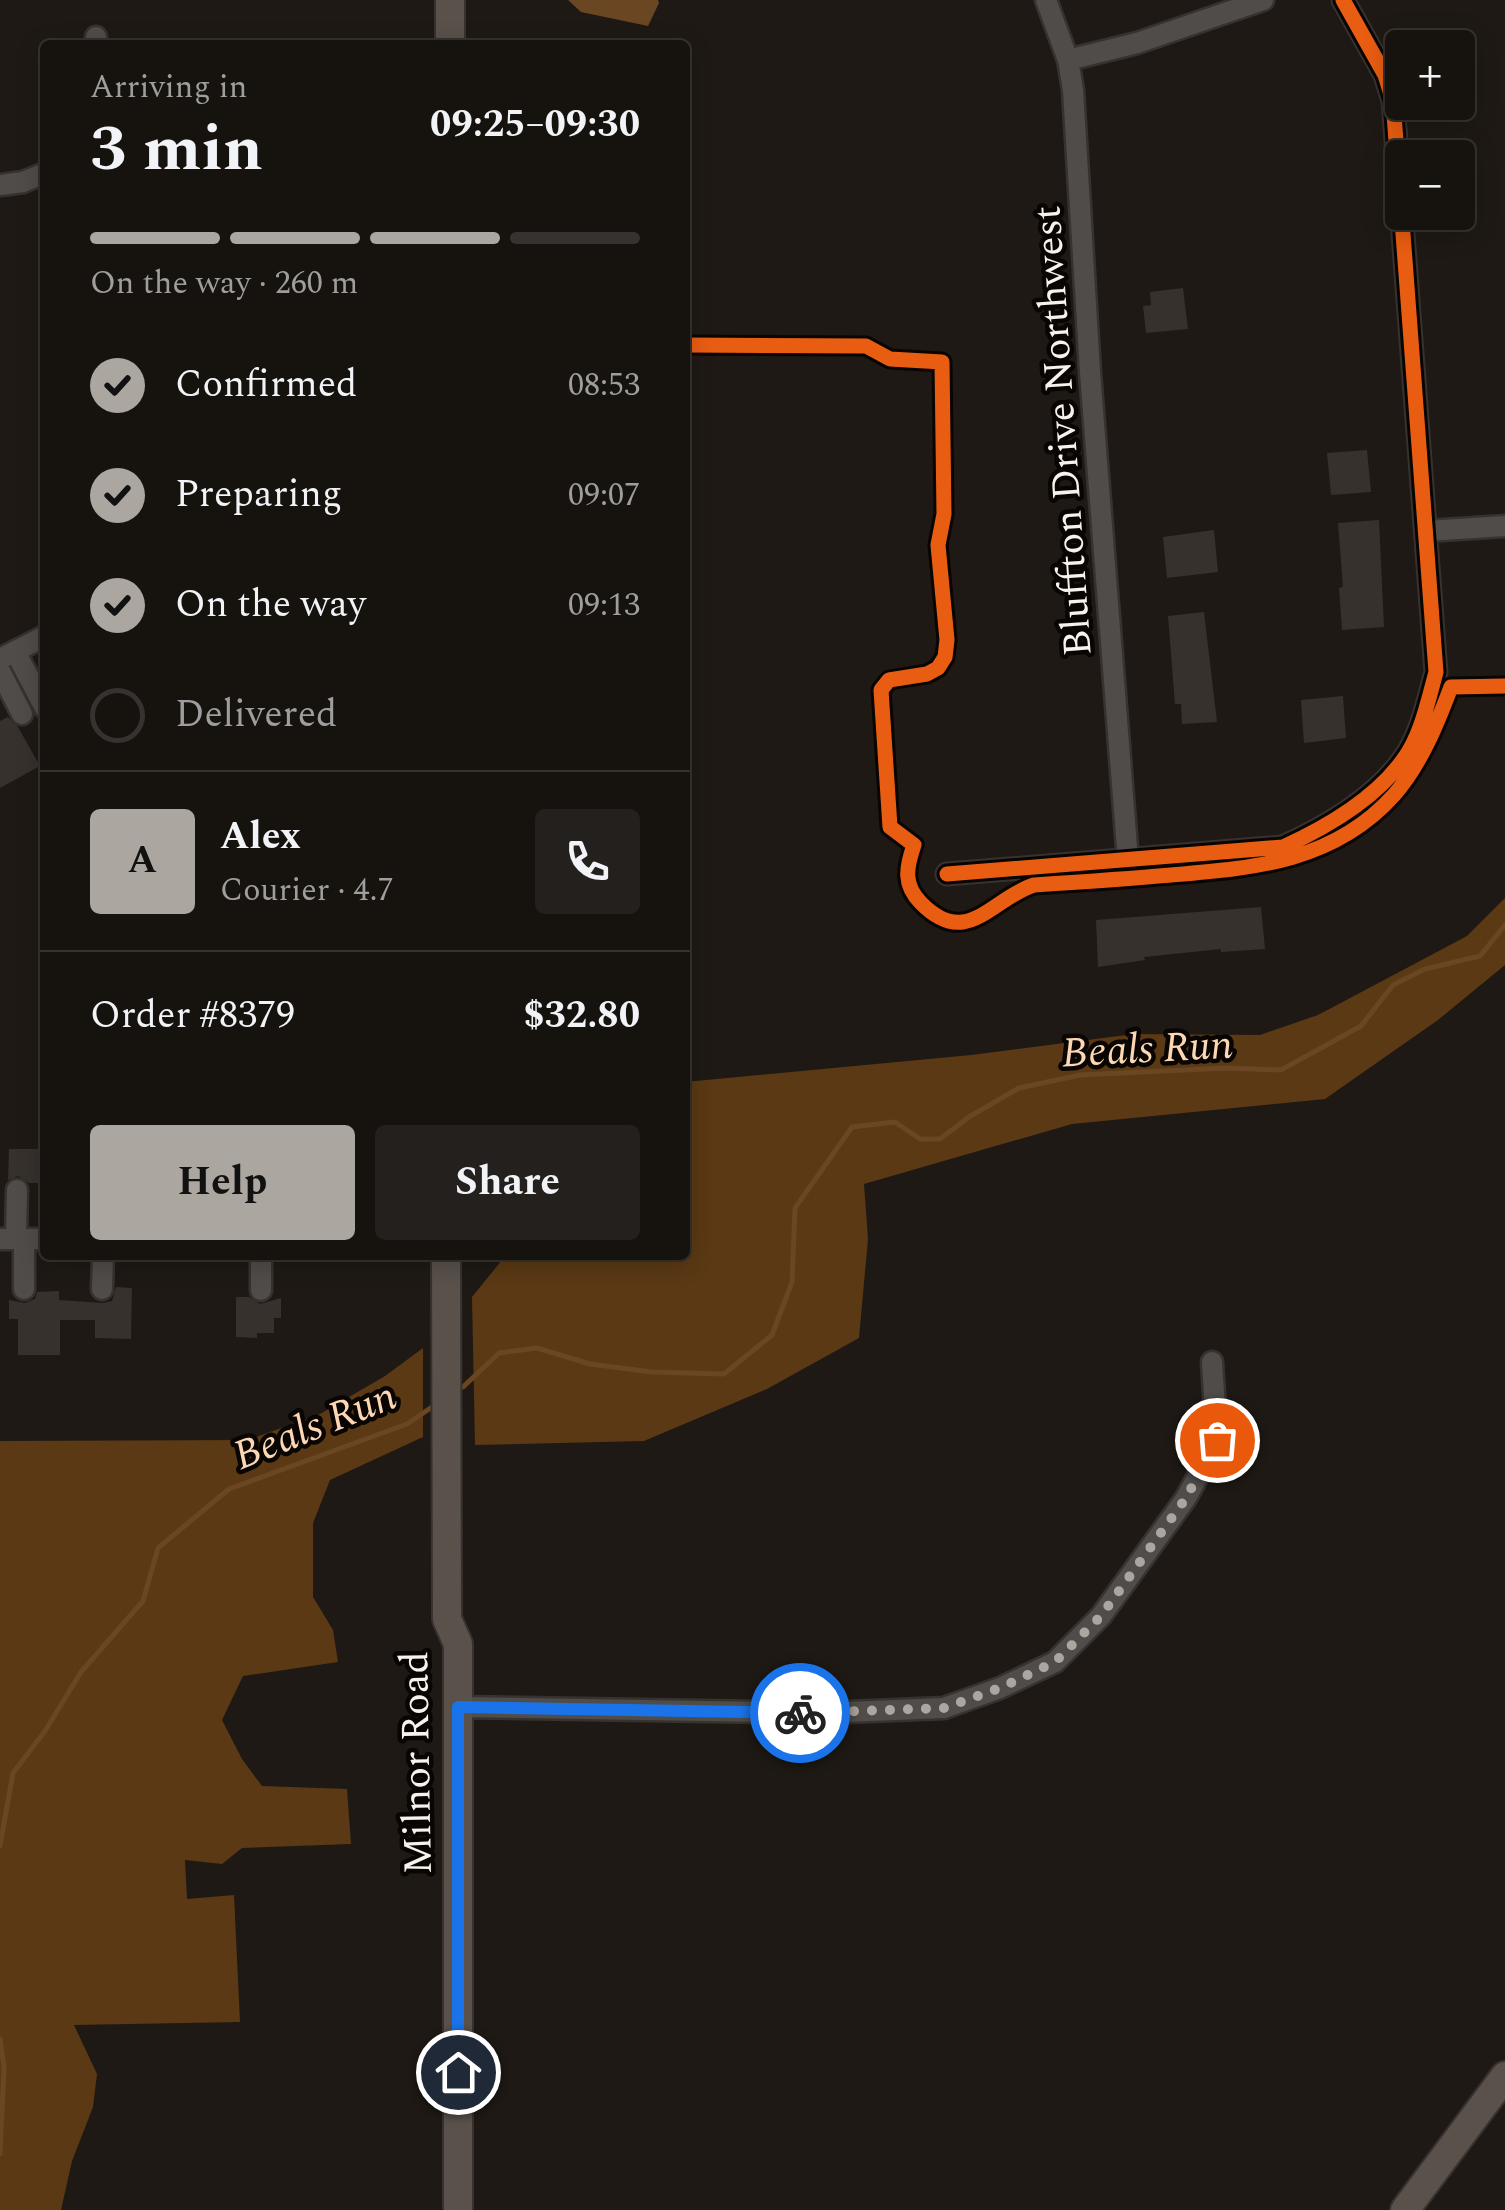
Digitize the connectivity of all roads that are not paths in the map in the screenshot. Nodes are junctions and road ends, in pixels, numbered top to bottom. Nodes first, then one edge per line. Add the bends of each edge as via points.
1 (450, 0) edge
2 (1046, 0) edge
3 (1263, 0) edge
4 (1342, 0) edge
5 (450, 40) edge
6 (1068, 60) junction
7 (40, 176) edge
8 (0, 186) edge
9 (1505, 526) edge
10 (1427, 531) junction
11 (40, 639) edge
12 (8, 655) edge
13 (0, 671) edge
14 (40, 701) edge
15 (22, 714) dead end
16 (1128, 861) junction
17 (947, 874) dead end
18 (16, 1190) dead end
19 (21, 1239) edge
20 (103, 1260) edge
21 (261, 1260) edge
22 (446, 1260) edge
23 (24, 1289) dead end
24 (102, 1289) dead end
25 (261, 1290) dead end
26 (1212, 1362) dead end
27 (458, 1707) junction
28 (1505, 2076) edge
29 (458, 2210) edge
30 (1405, 2210) edge

1 - 5 main road
2 - 6 street, Bluffton Drive Northwest
3 - 6 street
4 - 10 street via 1393,101
6 - 16 street, Bluffton Drive Northwest
7 - 8 street
9 - 10 street
10 - 16 street via 1436,672 1404,760 1326,828 1284,847
11 - 12 street
12 - 14 street
13 - 15 street
16 - 17 street
18 - 19 street
19 - 23 street
20 - 24 street
21 - 25 street
22 - 27 main road, Milnor Road via 447,1618 458,1644
26 - 27 street via 1217,1440 1186,1498 1101,1616 1055,1662 1000,1688 944,1708 823,1713
27 - 29 main road, Milnor Road
28 - 30 main road

